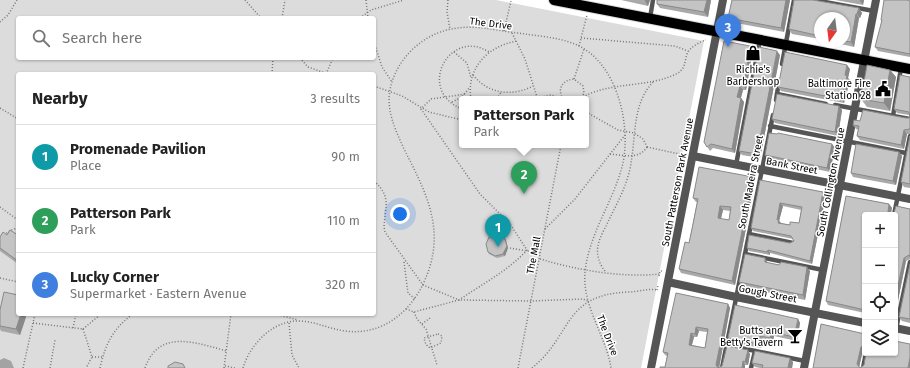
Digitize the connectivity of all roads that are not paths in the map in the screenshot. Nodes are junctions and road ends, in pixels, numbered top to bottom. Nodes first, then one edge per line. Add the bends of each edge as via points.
1 (554, 0) edge
2 (653, 0) edge
3 (723, 0) edge
4 (794, 0) edge
5 (814, 0) edge
6 (876, 0) edge
7 (582, 3) edge
8 (874, 11) junction
9 (650, 19) junction
10 (717, 32) junction
11 (760, 40) junction
12 (786, 46) junction
13 (864, 60) junction
14 (906, 68) edge
15 (781, 70) edge
16 (780, 78) edge
17 (777, 94) junction
18 (855, 108) junction
19 (892, 116) junction
20 (910, 119) edge
21 (770, 126) junction
22 (910, 136) edge
23 (848, 141) junction
24 (693, 156) junction
25 (907, 156) edge
26 (736, 165) junction
27 (760, 169) junction
28 (840, 185) junction
29 (898, 196) junction
30 (910, 199) edge
31 (895, 212) edge
32 (749, 234) junction
33 (793, 243) edge
34 (745, 254) junction
35 (910, 262) edge
36 (823, 270) junction
37 (668, 282) junction
38 (736, 297) junction
39 (815, 313) junction
40 (898, 320) edge
41 (862, 322) edge
42 (898, 329) edge
43 (910, 331) edge
44 (726, 345) junction
45 (755, 351) junction
46 (865, 356) edge
47 (805, 365) edge
48 (651, 368) edge
49 (722, 368) edge
50 (751, 368) edge
51 (863, 368) edge

1 - 7 main road
2 - 9 lane
3 - 10 street, South Patterson Park Avenue
4 - 12 lane
5 - 8 lane
6 - 8 street, South Collington Avenue
7 - 9 main road
8 - 13 street, South Collington Avenue
9 - 10 main road
10 - 11 main road
10 - 24 street, South Patterson Park Avenue
11 - 12 main road
11 - 26 lane
12 - 13 main road
12 - 15 lane
13 - 14 main road
13 - 18 street, South Collington Avenue
14 - 19 lane
16 - 17 lane, South Madeira Street
17 - 18 lane
17 - 21 lane, South Madeira Street
18 - 19 lane
18 - 23 street, South Collington Avenue
19 - 20 lane
21 - 23 lane
21 - 27 lane, South Madeira Street
22 - 25 lane
23 - 25 lane
23 - 28 street, South Collington Avenue
24 - 26 street, Bank Street
24 - 37 street, South Patterson Park Avenue
25 - 29 lane
26 - 27 street, Bank Street
27 - 28 street, Bank Street
27 - 32 lane, South Madeira Street
28 - 29 street, Bank Street
28 - 36 street, South Collington Avenue
29 - 30 street, Bank Street
29 - 31 lane
32 - 33 lane
32 - 34 lane, South Madeira Street
34 - 36 lane
34 - 38 lane, South Madeira Street
35 - 40 lane
36 - 39 street, South Collington Avenue
37 - 38 street, Gough Street
37 - 48 street, South Patterson Park Avenue
38 - 39 street, Gough Street
38 - 44 lane, South Madeira Street
39 - 41 street, Gough Street
39 - 47 street, South Collington Avenue
42 - 43 street
44 - 45 lane
44 - 49 lane, South Madeira Street
45 - 47 lane
45 - 50 lane
46 - 51 lane

